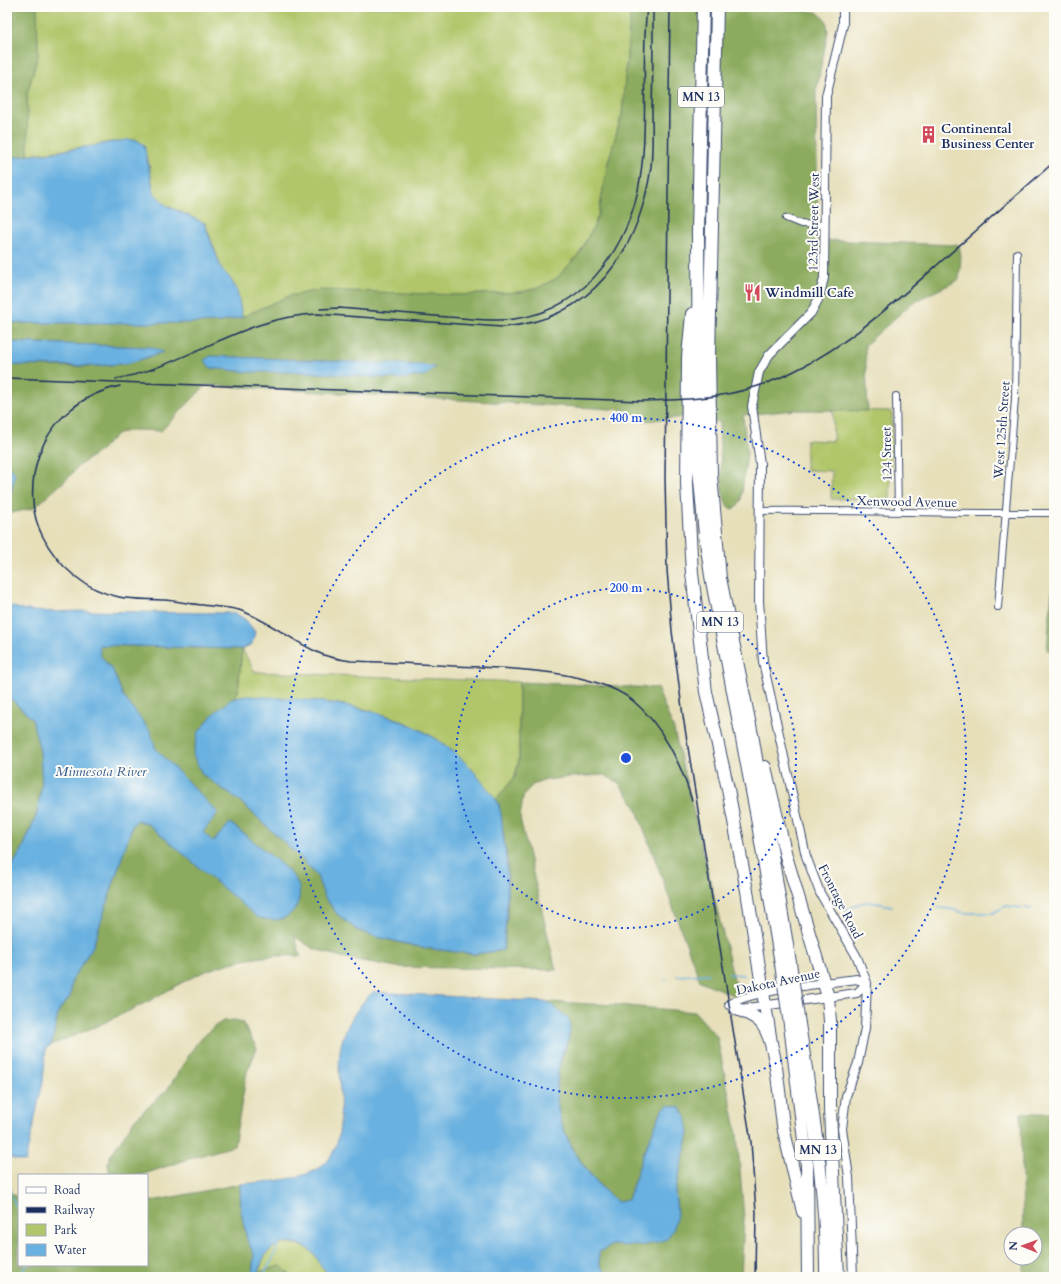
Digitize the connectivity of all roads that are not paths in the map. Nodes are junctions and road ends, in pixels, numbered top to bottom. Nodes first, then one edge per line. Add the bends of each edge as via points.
1 (703, 7) edge
2 (717, 7) edge
3 (843, 7) edge
4 (786, 218) dead end
5 (825, 225) junction
6 (1018, 253) dead end
7 (698, 275) junction
8 (896, 396) dead end
9 (760, 511) junction
10 (898, 512) junction
11 (1006, 513) junction
12 (1054, 513) edge
13 (998, 607) dead end
14 (747, 708) junction
15 (785, 964) junction
16 (825, 983) junction
17 (867, 983) junction
18 (764, 993) junction
19 (828, 997) junction
20 (766, 1006) junction
21 (736, 1009) junction
22 (794, 1024) junction
23 (772, 1049) junction
24 (808, 1231) junction
25 (808, 1277) edge
26 (826, 1277) edge
27 (838, 1277) edge
28 (853, 1277) edge

1 - 7 highway, MN 13
2 - 14 highway, MN 13 via 710,475 720,578
3 - 5 street, 123rd Street West via 843,24 826,96
4 - 5 street via 801,224
5 - 9 street, 123rd Street West via 824,278 819,298 811,313 769,356 759,372 754,390 752,406 760,464
6 - 11 street, West 125th Street via 1015,399
7 - 15 highway, MN 13 via 699,469 705,535
7 - 18 highway via 688,357 687,484 692,573 706,692 728,789
8 - 10 street, 124 Street
9 - 10 street, Xenwood Avenue
9 - 17 street, Frontage Road via 759,627 763,662 806,856 820,893 857,957
10 - 11 street, Xenwood Avenue
11 - 12 street, Xenwood Avenue
11 - 13 street, West 125th Street
14 - 15 highway, MN 13
14 - 16 highway via 764,762 786,856
15 - 22 highway, MN 13, bridge
16 - 17 street, Dakota Avenue via 856,979
16 - 18 street, Dakota Avenue
16 - 19 highway
17 - 19 street, Dakota Avenue via 857,993
17 - 28 street, Frontage Road via 865,1028 858,1063 846,1096 842,1129 849,1177
18 - 20 highway
18 - 21 street, Dakota Avenue via 734,1001 729,1005
19 - 20 street, Dakota Avenue
19 - 27 highway via 830,1110
20 - 21 street, Dakota Avenue
20 - 23 highway
21 - 23 highway via 748,1013 763,1025
22 - 24 highway, MN 13 via 807,1164
22 - 26 highway, MN 13 via 818,1146
23 - 24 highway via 784,1131
24 - 25 highway, MN 13

